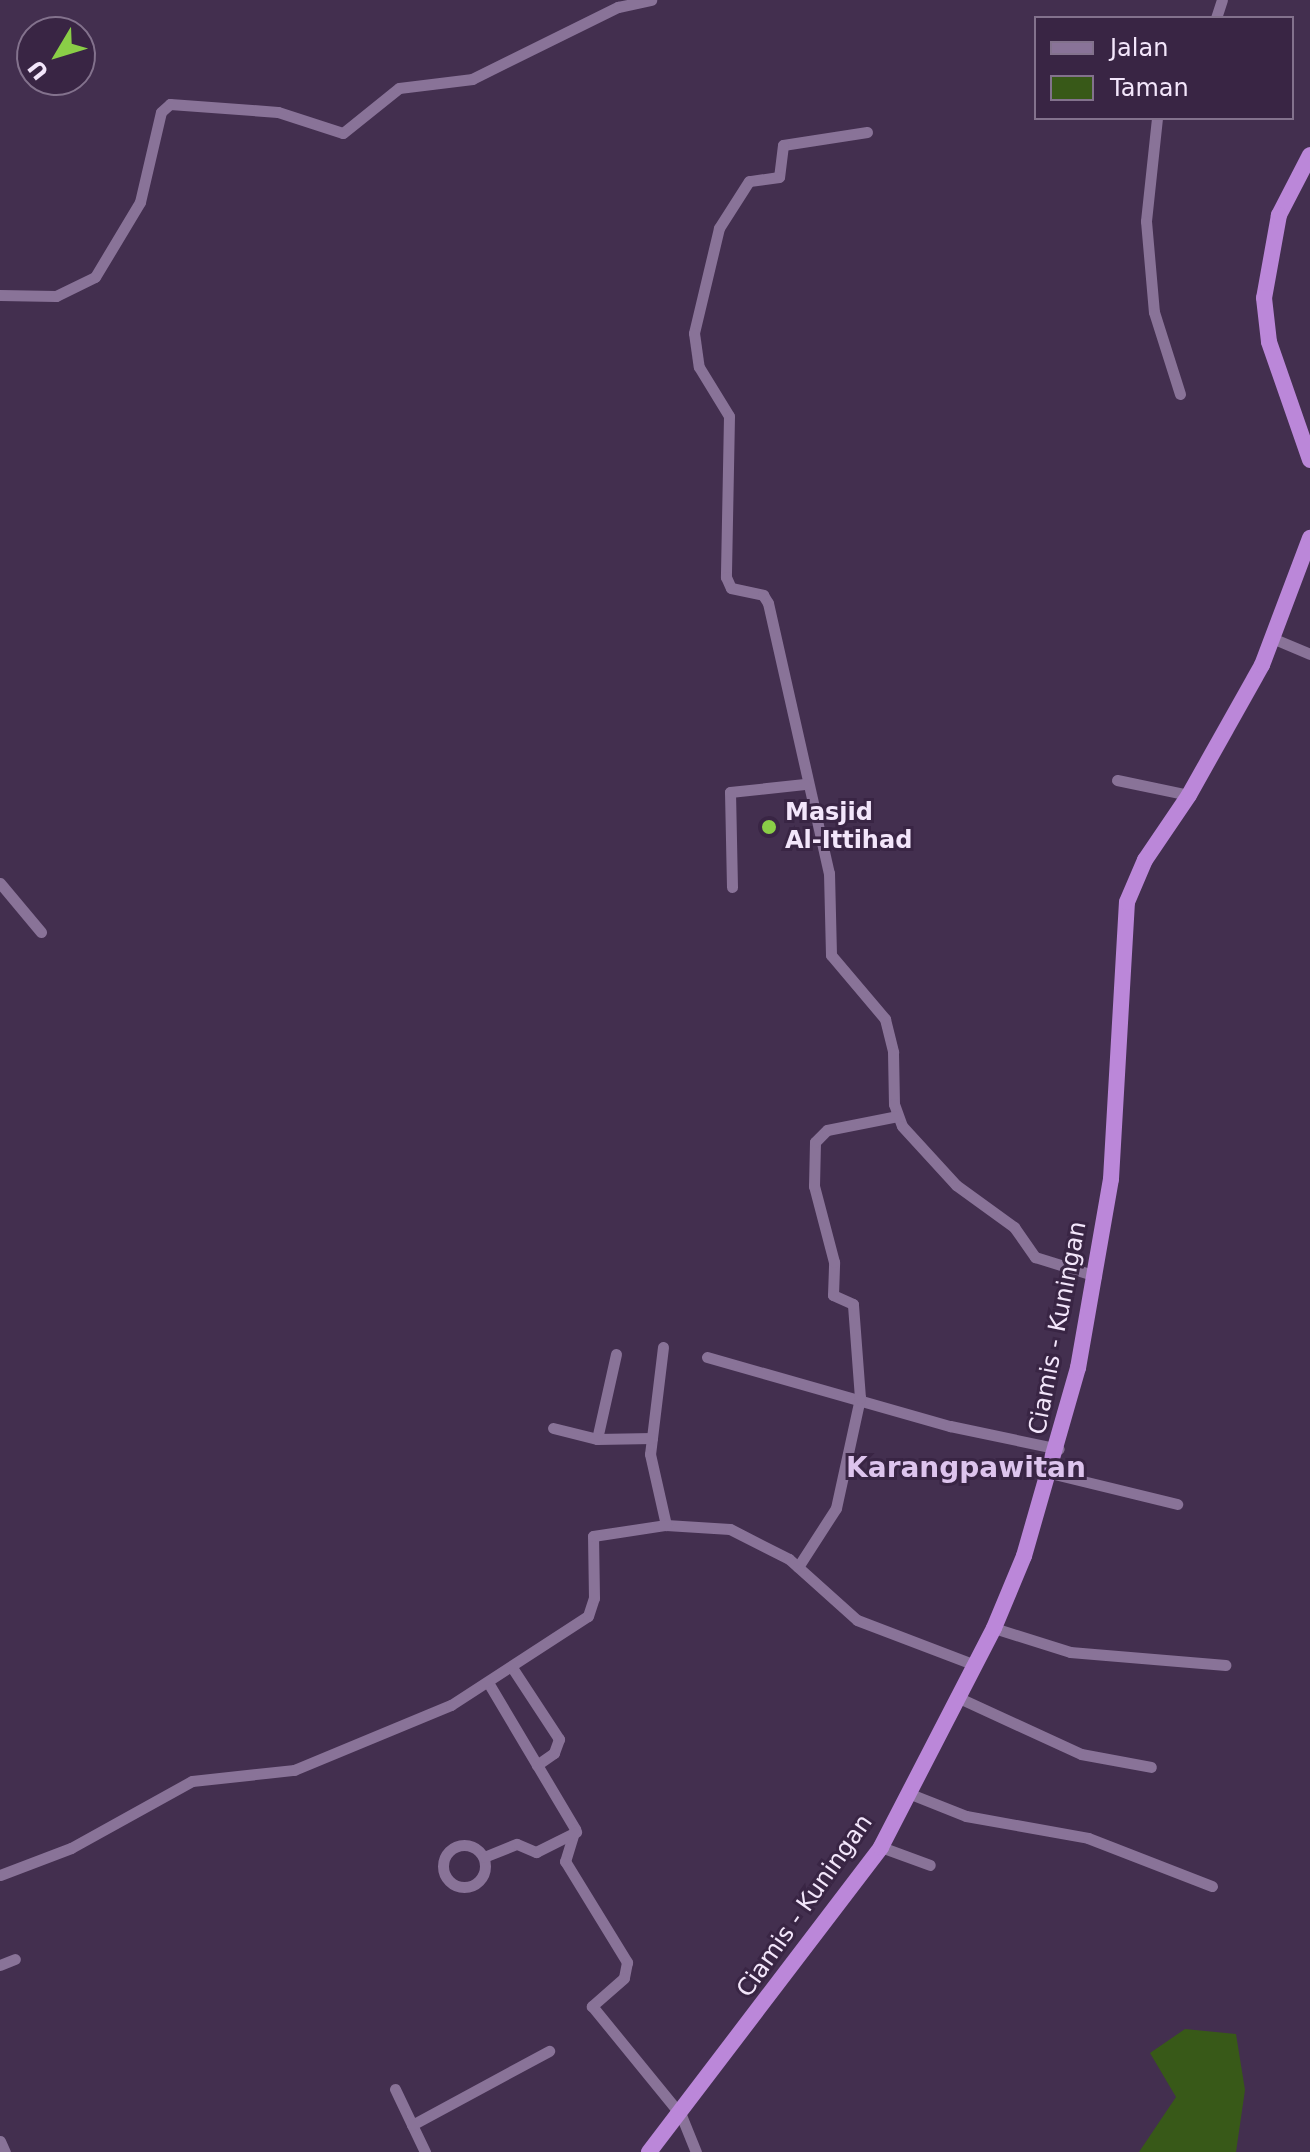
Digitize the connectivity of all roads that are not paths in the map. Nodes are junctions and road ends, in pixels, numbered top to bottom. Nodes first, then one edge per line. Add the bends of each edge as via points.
1 (651, 0) edge
2 (1157, 120) edge
3 (867, 132) dead end
4 (1310, 155) edge
5 (0, 295) edge
6 (1180, 394) dead end
7 (1310, 460) edge
8 (1310, 538) edge
9 (1272, 638) junction
10 (1310, 654) edge
11 (1117, 780) dead end
12 (805, 784) junction
13 (1189, 795) junction
14 (0, 883) edge
15 (732, 887) dead end
16 (41, 932) dead end
17 (898, 1116) junction
18 (1096, 1276) junction
19 (663, 1347) dead end
20 (616, 1354) dead end
21 (707, 1357) dead end
22 (860, 1398) junction
23 (553, 1428) dead end
24 (652, 1438) junction
25 (597, 1439) junction
26 (1059, 1449) junction
27 (1050, 1473) junction
28 (1177, 1504) dead end
29 (666, 1525) junction
30 (798, 1567) junction
31 (994, 1628) junction
32 (975, 1665) junction
33 (1225, 1665) dead end
34 (513, 1669) junction
35 (489, 1684) junction
36 (957, 1697) junction
37 (537, 1765) junction
38 (1151, 1767) dead end
39 (908, 1793) junction
40 (576, 1832) junction
41 (881, 1847) junction
42 (484, 1857) junction
43 (930, 1865) dead end
44 (0, 1875) edge
45 (1212, 1886) dead end
46 (15, 1959) dead end
47 (0, 1965) edge
48 (549, 2051) dead end
49 (395, 2089) dead end
50 (681, 2115) junction
51 (412, 2125) junction
52 (0, 2141) edge
53 (5, 2152) edge
54 (425, 2152) edge
55 (649, 2152) edge
56 (696, 2152) edge

1 - 5 street via 618,7 472,79 399,88 343,133 278,112 170,104 161,112 140,202 95,277 56,296
2 - 6 street via 1147,237 1156,324
3 - 12 street via 781,147 779,177 752,179 722,221 695,314 699,367 729,416 726,577 731,588 763,595 768,603
4 - 7 highway via 1279,215 1264,298 1269,342
8 - 9 highway, Ciamis - Kuningan
9 - 10 street
9 - 13 highway, Ciamis - Kuningan
11 - 13 street
12 - 15 street via 730,792
12 - 17 street via 829,873 831,955 885,1019
13 - 18 highway, Ciamis - Kuningan via 1139,871 1125,912 1111,1179
14 - 16 street
17 - 18 street via 932,1163 1014,1227 1035,1257
17 - 22 street via 827,1130 815,1142 814,1186 834,1262 832,1293 853,1304
18 - 26 highway, Ciamis - Kuningan
19 - 24 street
20 - 25 street
21 - 22 street
22 - 26 street via 950,1426
22 - 30 street via 836,1508
23 - 25 street
24 - 25 street
24 - 29 street via 650,1454
26 - 27 highway, Ciamis - Kuningan
27 - 28 street
27 - 31 highway, Ciamis - Kuningan
29 - 30 street via 730,1529
29 - 34 street via 593,1536 594,1598 588,1616
30 - 32 street via 857,1620
31 - 32 highway, Ciamis - Kuningan
31 - 33 street via 1081,1654
32 - 36 highway, Ciamis - Kuningan
34 - 35 street
34 - 37 street via 559,1739 554,1753
35 - 37 street
35 - 44 street via 435,1713 307,1766 182,1784 71,1848
36 - 38 street via 1081,1754
36 - 39 highway, Ciamis - Kuningan
37 - 40 street
39 - 41 highway, Ciamis - Kuningan
39 - 45 street via 966,1816 1088,1838
40 - 42 street via 536,1852 517,1844
40 - 50 street via 565,1861 628,1966 624,1978 592,2006
41 - 43 street
41 - 50 highway, Ciamis - Kuningan
42 - 42 street via 475,1844 442,1856 450,1883 455,1887 484,1877
46 - 47 street
48 - 51 street
49 - 51 street
50 - 55 highway, Ciamis - Kuningan
50 - 56 street
51 - 54 street
52 - 53 street

